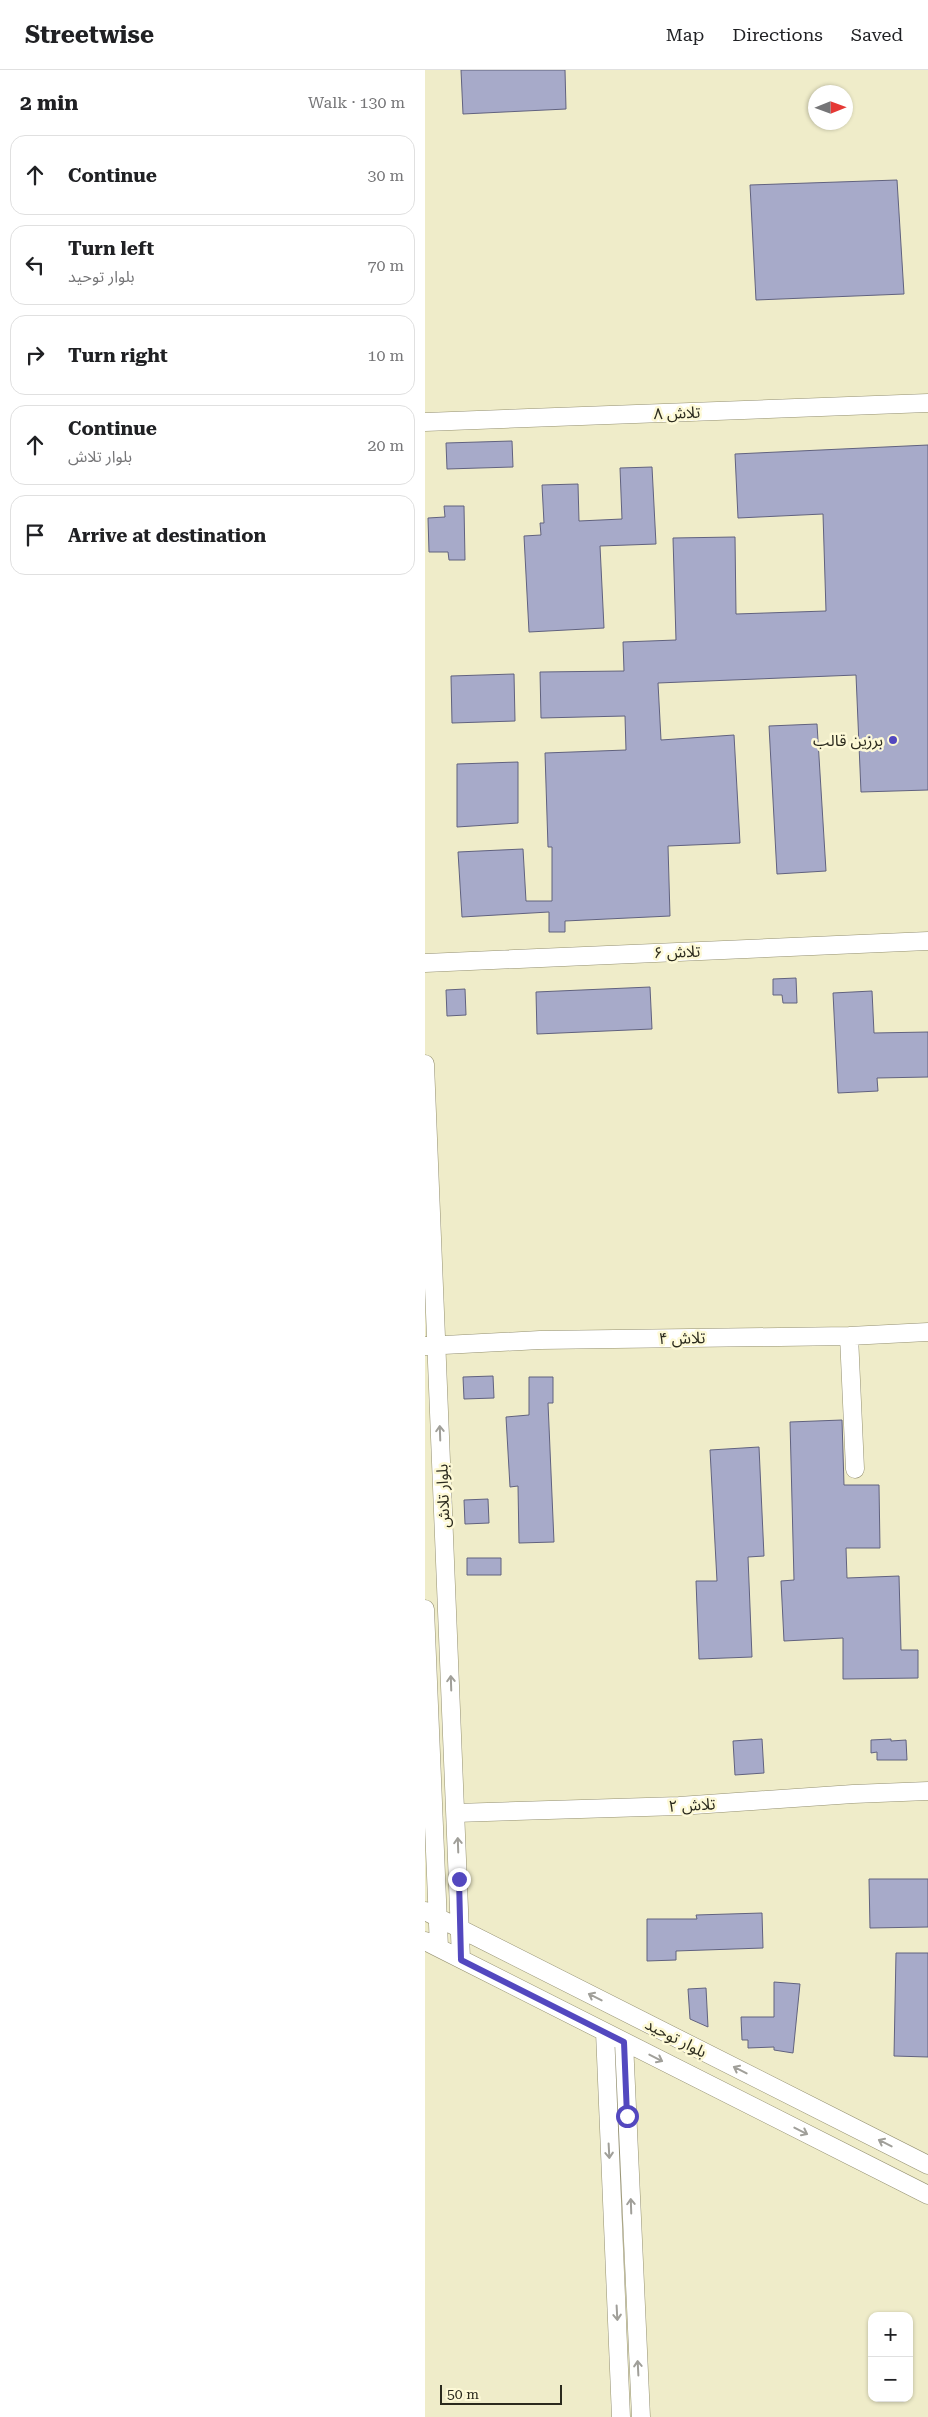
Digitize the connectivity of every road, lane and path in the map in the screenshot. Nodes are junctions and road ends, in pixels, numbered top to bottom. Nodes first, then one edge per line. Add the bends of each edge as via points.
1 (928, 404) edge
2 (425, 422) edge
3 (928, 941) edge
4 (425, 962) edge
5 (425, 1064) edge
6 (428, 1239) edge
7 (928, 1332) edge
8 (849, 1336) junction
9 (431, 1346) edge
10 (855, 1469) dead end
11 (425, 1609) edge
12 (928, 1792) edge
13 (456, 1813) junction
14 (459, 1879) junction
15 (436, 1880) junction
16 (432, 1914) edge
17 (461, 1929) junction
18 (432, 1945) edge
19 (461, 1960) junction
20 (605, 2032) junction
21 (624, 2042) junction
22 (627, 2116) junction
23 (608, 2117) junction
24 (928, 2165) edge
25 (928, 2195) edge
26 (621, 2417) edge
27 (641, 2417) edge

1 - 2 street, تلاش ۸
3 - 4 street, تلاش ۶
5 - 6 street, بلوار تلاش
6 - 9 street, بلوار تلاش
7 - 8 street, تلاش ۴
8 - 9 street, تلاش ۴ via 549,1340
8 - 10 street
13 -> 9 street, بلوار تلاش
11 - 15 street
12 - 13 street, تلاش ۲ via 679,1806
14 -> 13 street, بلوار تلاش
14 - 15 street
14 - 17 street, بلوار تلاش
15 - 16 street
16 - 17 street, بلوار توحید
16 - 18 street
17 - 19 street, بلوار تلاش
24 -> 17 street, بلوار توحید
18 - 19 street, بلوار توحید
19 - 20 street, بلوار توحید
20 - 21 street, بلوار توحید
20 - 23 street
21 - 22 street
21 -> 25 street, بلوار توحید
22 - 23 street
27 -> 22 street
23 -> 26 street

